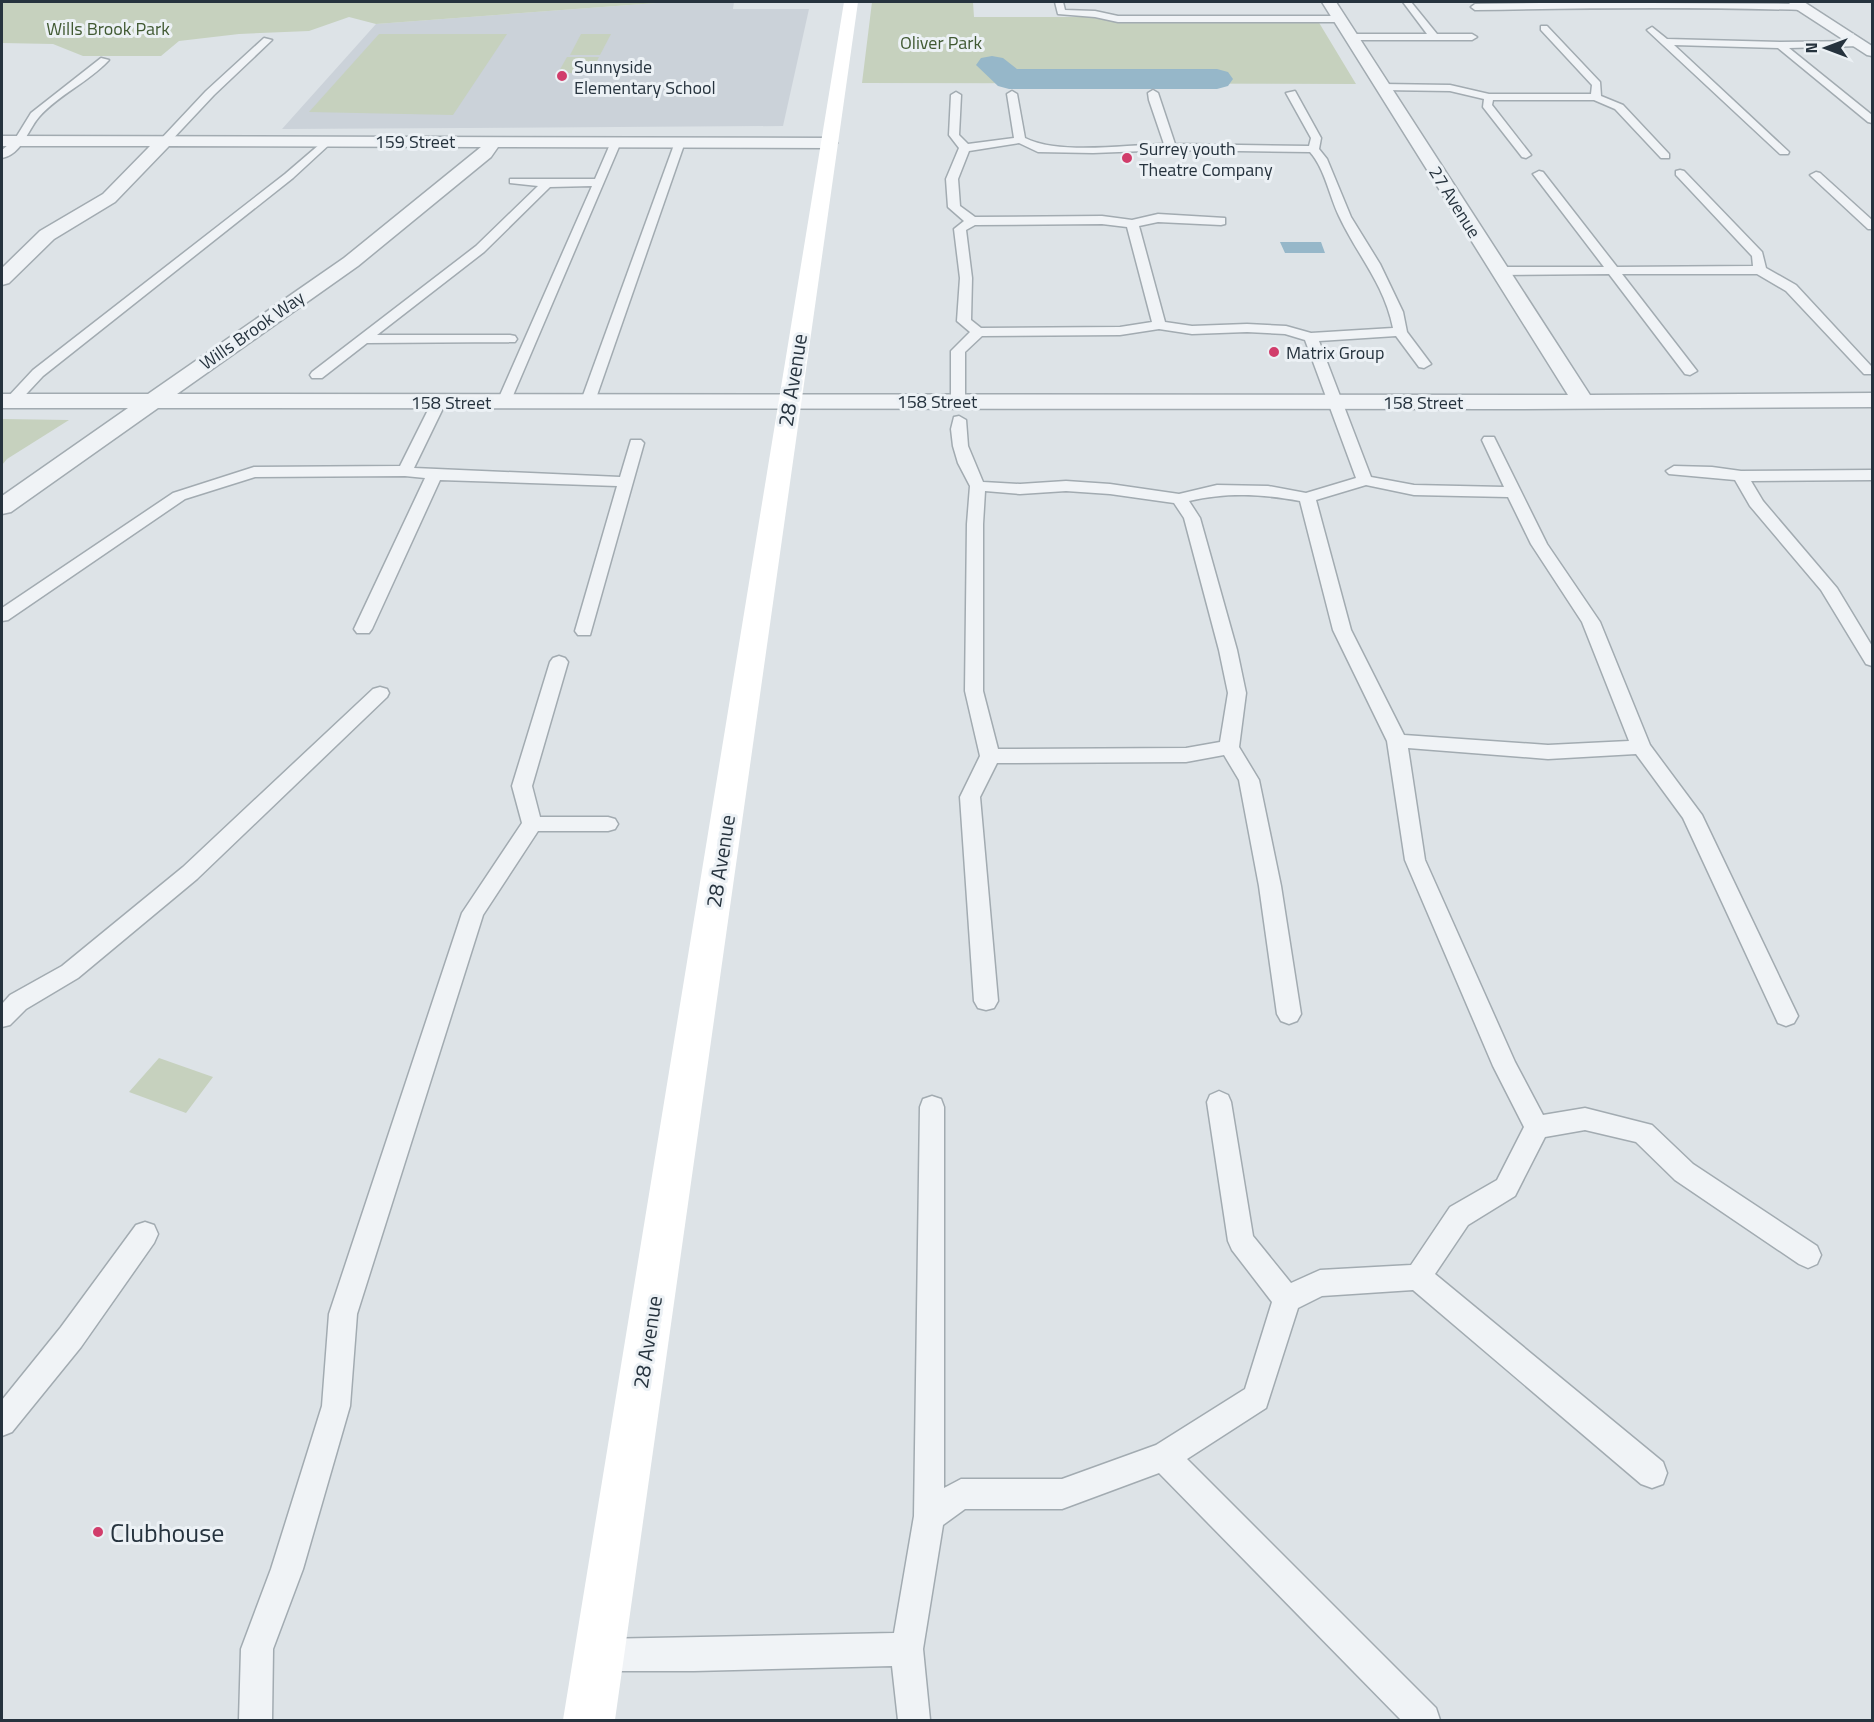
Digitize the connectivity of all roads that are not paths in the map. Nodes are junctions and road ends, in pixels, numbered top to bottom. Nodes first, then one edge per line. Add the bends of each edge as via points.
1 (850, 2) edge
2 (1059, 2) edge
3 (1087, 2) edge
4 (1329, 2) edge
5 (1407, 2) edge
6 (1605, 3) edge
7 (1716, 3) edge
8 (1800, 4) edge
9 (1475, 7) dead end
10 (1090, 14) junction
11 (1340, 19) junction
12 (1544, 28) dead end
13 (1652, 30) dead end
14 (1351, 37) junction
15 (1434, 37) junction
16 (1472, 37) dead end
17 (267, 40) dead end
18 (1666, 42) junction
19 (1860, 43) junction
20 (1780, 45) junction
21 (1872, 52) edge
22 (104, 60) dead end
23 (1382, 87) junction
24 (1153, 93) dead end
25 (1291, 93) dead end
26 (1012, 94) dead end
27 (957, 95) dead end
28 (1489, 97) junction
29 (1596, 97) junction
30 (1872, 120) edge
31 (1020, 140) junction
32 (10, 141) edge
33 (327, 141) junction
34 (164, 142) junction
35 (493, 142) junction
36 (616, 142) junction
37 (680, 142) junction
38 (829, 142) junction
39 (1170, 147) junction
40 (965, 148) junction
41 (1313, 150) junction
42 (1784, 152) dead end
43 (2, 155) edge
44 (1526, 155) dead end
45 (1665, 156) dead end
46 (1680, 173) dead end
47 (1539, 174) dead end
48 (1816, 175) dead end
49 (514, 181) dead end
50 (597, 182) junction
51 (546, 185) junction
52 (972, 221) junction
53 (1221, 221) dead end
54 (1132, 224) junction
55 (1872, 226) edge
56 (1498, 270) junction
57 (1760, 270) junction
58 (1613, 271) junction
59 (2, 279) edge
60 (1159, 325) junction
61 (978, 332) junction
62 (1400, 332) junction
63 (1311, 337) junction
64 (364, 339) junction
65 (510, 339) dead end
66 (1424, 364) dead end
67 (1689, 371) dead end
68 (1869, 371) dead end
69 (317, 375) dead end
70 (1872, 400) edge
71 (6, 401) edge
72 (588, 401) junction
73 (789, 401) junction
74 (1582, 401) junction
75 (149, 402) junction
76 (439, 402) junction
77 (504, 402) junction
78 (1334, 402) junction
79 (959, 410) junction
80 (1489, 441) dead end
81 (636, 443) dead end
82 (405, 471) junction
83 (1674, 471) dead end
84 (434, 475) junction
85 (1872, 475) edge
86 (1741, 476) junction
87 (1365, 480) junction
88 (626, 482) junction
89 (978, 486) junction
90 (1514, 492) junction
91 (1307, 498) junction
92 (1179, 499) junction
93 (2, 507) edge
94 (2, 616) edge
95 (363, 629) dead end
96 (584, 631) dead end
97 (1872, 660) edge
98 (559, 662) dead end
99 (380, 693) dead end
100 (1397, 741) junction
101 (1228, 747) junction
102 (1641, 747) junction
103 (990, 756) junction
104 (532, 824) junction
105 (608, 824) dead end
106 (10, 998) edge
107 (986, 1000) dead end
108 (1289, 1014) dead end
109 (1786, 1016) dead end
110 (2, 1018) edge
111 (1219, 1102) dead end
112 (932, 1107) dead end
113 (1537, 1127) junction
114 (145, 1234) dead end
115 (1808, 1255) dead end
116 (1418, 1277) junction
117 (1287, 1299) junction
118 (2, 1422) edge
119 (1164, 1457) junction
120 (1652, 1473) dead end
121 (929, 1516) junction
122 (907, 1649) junction
123 (599, 1655) junction
124 (255, 1720) edge
125 (589, 1720) edge
126 (914, 1720) edge
127 (1424, 1720) edge

1 - 38 street, 28 Avenue
2 - 10 lane via 1061,12
3 - 10 lane
4 - 11 street, 27 Avenue
5 - 15 lane
6 - 7 lane via 1698,7
6 - 9 lane
7 - 8 lane
8 - 19 street
10 - 11 lane via 1118,19
11 - 14 street, 27 Avenue
12 - 29 lane via 1597,84
13 - 18 lane
14 - 15 lane
14 - 23 street, 27 Avenue
15 - 16 lane
17 - 34 lane
18 - 20 lane
18 - 42 lane
19 - 20 lane
19 - 21 street
20 - 30 lane
22 - 32 lane via 35,115
23 - 28 lane via 1450,88
23 - 56 street, 27 Avenue
24 - 39 lane via 1154,107
25 - 41 lane via 1316,138
26 - 31 lane
27 - 40 lane via 954,135
28 - 29 lane
28 - 44 lane via 1487,105
29 - 45 lane via 1619,107
31 - 39 lane via 1038,149
31 - 40 lane
32 - 34 street, 159 Street
32 - 43 lane
33 - 34 street, 159 Street
33 - 35 street, 159 Street
33 - 71 lane via 289,176
34 - 59 street via 109,198 47,235
35 - 36 street, 159 Street
35 - 75 street, Wills Brook Way via 485,153 351,262
36 - 37 street, 159 Street
36 - 50 lane
37 - 38 street, 159 Street
37 - 72 lane
38 - 73 street, 28 Avenue
39 - 41 lane
40 - 52 lane via 952,179 954,207
41 - 62 lane via 1322,159 1345,217 1374,264 1396,312
46 - 57 lane via 1758,255
47 - 58 lane
48 - 55 lane
49 - 51 lane
50 - 51 lane
50 - 77 lane
51 - 64 lane via 480,249
52 - 54 lane via 1102,220
52 - 61 lane via 960,229 966,278 964,321
53 - 54 lane via 1158,218
54 - 60 lane
56 - 58 lane
56 - 74 street, 27 Avenue
57 - 58 lane
57 - 68 lane via 1791,288
58 - 67 lane
60 - 61 lane via 1120,331
60 - 63 lane via 1192,330 1286,330
61 - 79 lane via 958,351
62 - 63 lane
62 - 66 lane
63 - 78 lane
64 - 65 lane
64 - 69 lane
70 - 74 street, 158 Street
71 - 75 street, 158 Street
72 - 73 street, 158 Street
72 - 77 street, 158 Street
73 - 79 street, 158 Street
73 - 123 street, 28 Avenue
74 - 78 street, 158 Street
75 - 76 street, 158 Street
75 - 93 street, Wills Brook Way
76 - 77 street, 158 Street
76 - 82 lane
78 - 79 street, 158 Street
78 - 87 lane
79 - 89 lane via 960,449
80 - 90 lane
81 - 88 lane
82 - 84 lane
82 - 94 lane via 254,472 179,496
83 - 86 lane
84 - 88 lane
84 - 95 lane
85 - 86 lane
86 - 97 lane via 1756,503 1828,588
87 - 90 lane via 1414,490
87 - 91 lane
88 - 96 lane
89 - 92 lane via 1066,486
89 - 103 lane via 974,691
90 - 102 lane via 1539,544 1591,622
91 - 92 lane via 1268,491 1217,490
91 - 100 lane via 1342,630
92 - 101 lane via 1192,518 1237,693
98 - 104 lane via 522,786
99 - 106 lane via 190,873 70,972
100 - 102 lane via 1548,752
100 - 113 lane via 1415,860 1505,1066
101 - 103 lane via 1186,755
101 - 108 lane via 1249,780
102 - 109 lane via 1692,815
103 - 107 lane via 970,797
104 - 105 lane
104 - 124 lane via 473,913 343,1314 336,1406 287,1569 256,1649
106 - 110 lane
111 - 117 lane via 1241,1241
112 - 121 lane
113 - 115 lane via 1585,1119 1643,1132 1684,1173
113 - 116 lane via 1506,1188 1459,1216
114 - 118 lane via 71,1337
116 - 117 lane via 1320,1283
116 - 120 lane
117 - 119 lane via 1256,1398
119 - 121 lane via 1062,1494 961,1494
119 - 127 lane
121 - 122 lane
122 - 123 lane
122 - 126 lane
123 - 125 street, 28 Avenue

